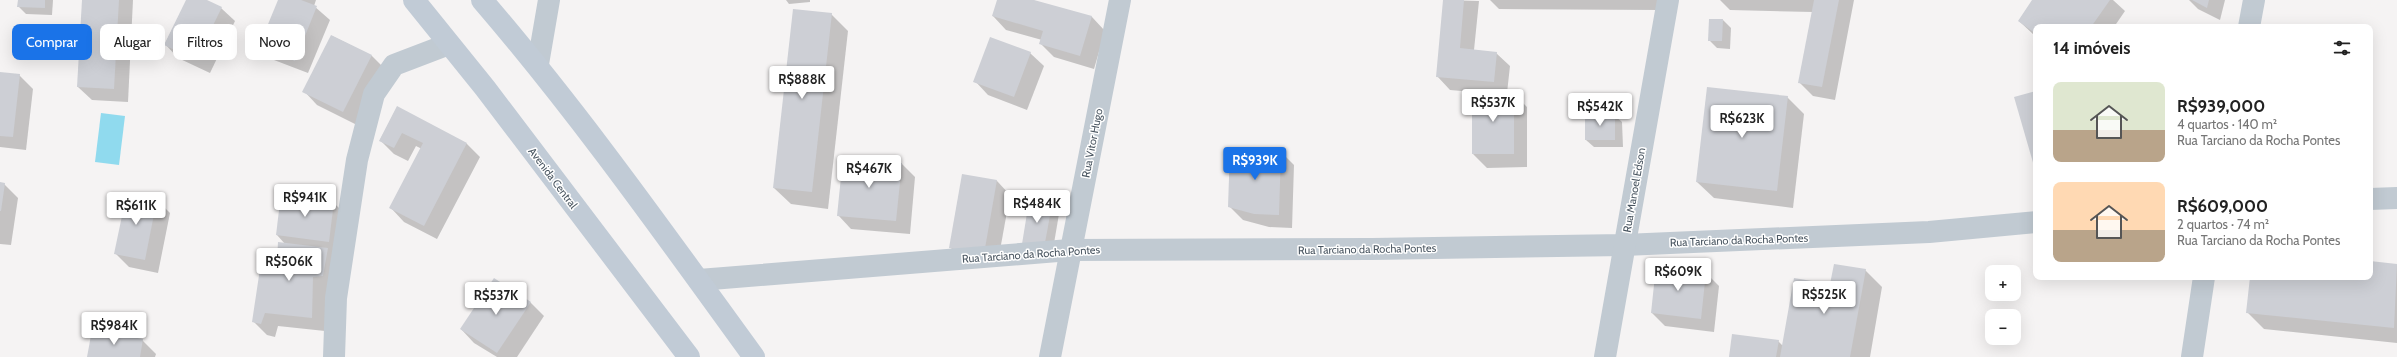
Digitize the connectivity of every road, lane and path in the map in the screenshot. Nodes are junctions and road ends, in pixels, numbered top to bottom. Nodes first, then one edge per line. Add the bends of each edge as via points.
1 (414, 0) edge
2 (482, 0) edge
3 (549, 0) edge
4 (1120, 0) edge
5 (1668, 0) edge
6 (2254, 0) edge
7 (2250, 24) edge
8 (449, 44) junction
9 (538, 64) junction
10 (2397, 198) edge
11 (2373, 199) edge
12 (2033, 222) edge
13 (1624, 245) junction
14 (1070, 250) junction
15 (699, 280) junction
16 (2204, 280) edge
17 (334, 357) edge
18 (690, 357) edge
19 (754, 357) edge
20 (1050, 357) edge
21 (1605, 357) edge
22 (2192, 357) edge

1 - 8 main road, Avenida Central
2 - 9 main road
3 - 9 street
4 - 14 street, Rua Vitor Hugo
5 - 13 street, Rua Manoel Edson
6 - 7 street
8 - 17 street via 394,65 374,94 357,160 336,298
8 - 18 main road, Avenida Central
9 - 15 main road
10 - 11 street
12 - 13 street, Rua Tarciano da Rocha Pontes via 1929,232
13 - 14 street, Rua Tarciano da Rocha Pontes
13 - 21 street, Rua Manoel Edson
14 - 15 street, Rua Tarciano da Rocha Pontes
14 - 20 street, Rua Vitor Hugo
15 - 19 main road
16 - 22 street

